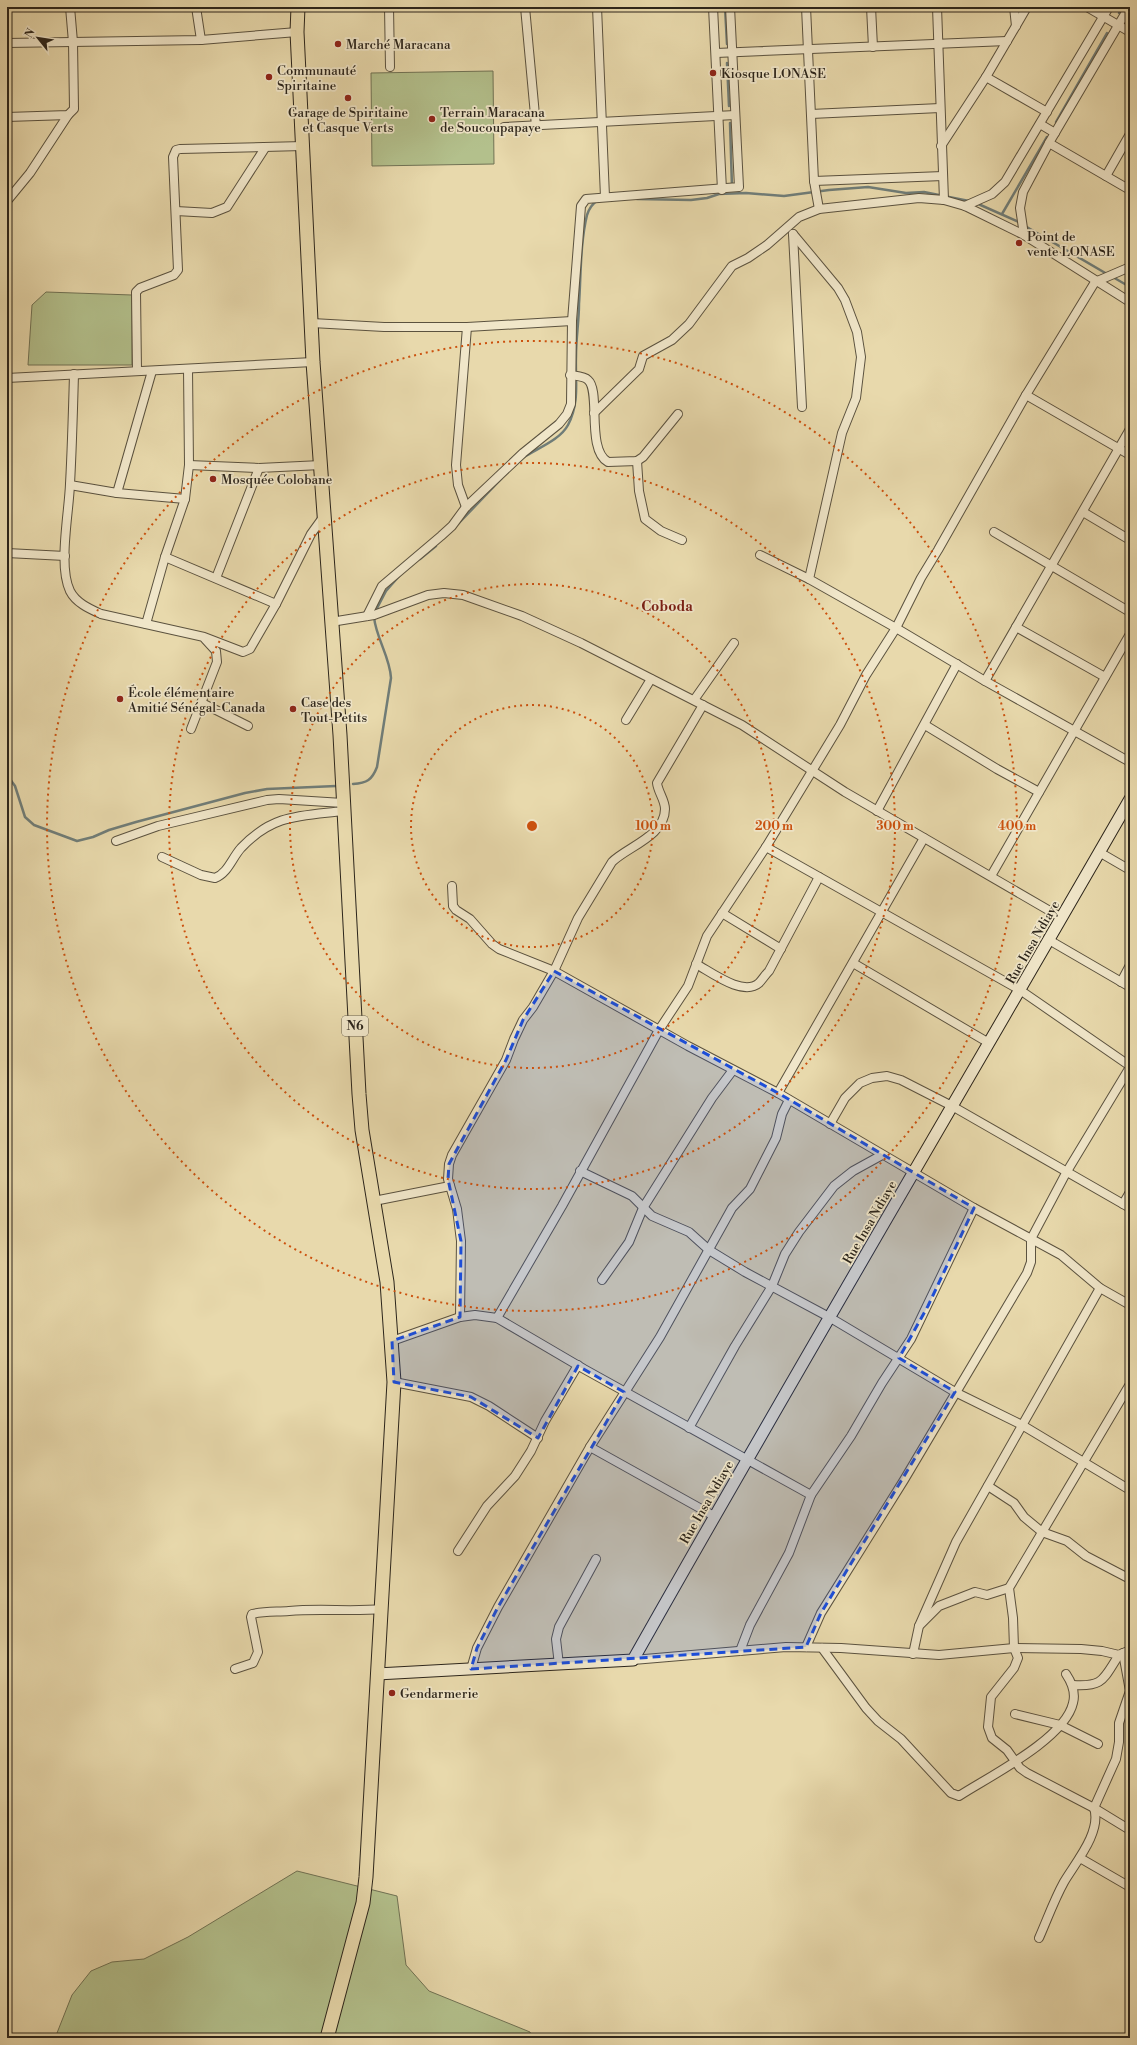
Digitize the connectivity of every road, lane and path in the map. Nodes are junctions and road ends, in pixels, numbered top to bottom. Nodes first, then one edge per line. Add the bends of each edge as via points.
1 (70, 7) edge
2 (196, 7) edge
3 (298, 7) edge
4 (389, 7) edge
5 (525, 7) edge
6 (597, 7) edge
7 (713, 7) edge
8 (730, 7) edge
9 (806, 7) edge
10 (871, 7) edge
11 (937, 7) edge
12 (1014, 7) edge
13 (1027, 7) edge
14 (1087, 7) edge
15 (1109, 7) edge
16 (1129, 7) edge
17 (1103, 16) junction
18 (1118, 25) junction
19 (1016, 26) junction
20 (297, 32) junction
21 (1130, 32) edge
22 (201, 40) junction
23 (73, 42) junction
24 (1007, 42) junction
25 (7, 43) edge
26 (938, 44) junction
27 (873, 46) junction
28 (809, 49) junction
29 (733, 51) junction
30 (716, 53) junction
31 (390, 67) dead end
32 (986, 77) junction
33 (940, 108) junction
34 (1047, 112) junction
35 (68, 114) junction
36 (811, 114) junction
37 (718, 116) junction
38 (735, 116) junction
39 (7, 117) edge
40 (603, 123) junction
41 (1040, 124) junction
42 (536, 126) junction
43 (504, 127) dead end
44 (1055, 133) junction
45 (1130, 134) edge
46 (1049, 143) junction
47 (303, 146) junction
48 (942, 146) junction
49 (265, 148) junction
50 (943, 176) junction
51 (1106, 176) junction
52 (814, 181) junction
53 (722, 190) junction
54 (1130, 190) edge
55 (605, 197) junction
56 (944, 200) junction
57 (7, 201) edge
58 (965, 206) junction
59 (818, 209) junction
60 (176, 211) junction
61 (790, 224) junction
62 (793, 234) junction
63 (1024, 236) junction
64 (1130, 267) edge
65 (1095, 282) junction
66 (1130, 302) edge
67 (572, 321) junction
68 (312, 323) junction
69 (467, 327) junction
70 (313, 362) junction
71 (188, 369) junction
72 (137, 371) junction
73 (152, 371) junction
74 (74, 374) junction
75 (570, 375) junction
76 (7, 378) edge
77 (1026, 395) junction
78 (802, 407) dead end
79 (594, 413) junction
80 (678, 414) dead end
81 (1130, 429) edge
82 (1119, 448) junction
83 (1130, 455) edge
84 (637, 461) junction
85 (189, 465) junction
86 (321, 465) junction
87 (259, 468) junction
88 (70, 485) junction
89 (117, 493) junction
90 (185, 499) junction
91 (466, 507) junction
92 (1082, 512) junction
93 (324, 516) junction
94 (994, 532) dead end
95 (682, 540) dead end
96 (1130, 540) edge
97 (7, 553) edge
98 (760, 555) dead end
99 (65, 556) junction
100 (165, 557) junction
101 (1051, 566) junction
102 (216, 578) junction
103 (809, 579) junction
104 (276, 604) junction
105 (1130, 612) edge
106 (367, 616) junction
107 (331, 622) junction
108 (146, 624) junction
109 (1016, 627) junction
110 (896, 628) junction
111 (1130, 634) edge
112 (204, 637) junction
113 (734, 643) dead end
114 (956, 664) junction
115 (1105, 677) junction
116 (651, 679) junction
117 (985, 681) junction
118 (694, 700) junction
119 (202, 703) junction
120 (703, 705) junction
121 (626, 720) dead end
122 (925, 725) junction
123 (248, 726) dead end
124 (191, 729) dead end
125 (1074, 730) junction
126 (1130, 762) edge
127 (812, 772) junction
128 (1039, 792) junction
129 (1130, 798) edge
130 (343, 807) junction
131 (877, 811) junction
132 (924, 838) junction
133 (116, 841) dead end
134 (766, 847) junction
135 (1099, 852) junction
136 (162, 857) dead end
137 (1130, 870) edge
138 (991, 876) junction
139 (819, 877) junction
140 (452, 886) dead end
141 (881, 911) junction
142 (722, 913) junction
143 (1062, 918) junction
144 (1049, 940) junction
145 (781, 948) junction
146 (853, 963) junction
147 (696, 964) junction
148 (1130, 965) edge
149 (554, 971) junction
150 (1121, 982) junction
151 (1130, 987) edge
152 (1020, 990) junction
153 (659, 1030) junction
154 (989, 1043) junction
155 (1130, 1067) edge
156 (732, 1070) junction
157 (778, 1093) junction
158 (789, 1100) junction
159 (952, 1106) junction
160 (830, 1124) junction
161 (882, 1155) junction
162 (580, 1171) junction
163 (913, 1173) junction
164 (1066, 1173) junction
165 (450, 1186) junction
166 (1130, 1192) edge
167 (374, 1202) junction
168 (1127, 1206) edge
169 (643, 1208) junction
170 (974, 1208) junction
171 (1031, 1239) junction
172 (709, 1250) junction
173 (602, 1280) dead end
174 (772, 1286) junction
175 (1100, 1288) junction
176 (1130, 1304) edge
177 (460, 1317) junction
178 (829, 1317) junction
179 (496, 1318) junction
180 (392, 1341) junction
181 (899, 1358) junction
182 (578, 1365) junction
183 (394, 1382) junction
184 (1130, 1384) edge
185 (624, 1392) junction
186 (955, 1392) junction
187 (1022, 1425) junction
188 (689, 1428) junction
189 (538, 1438) junction
190 (590, 1447) junction
191 (746, 1459) junction
192 (1085, 1462) junction
193 (988, 1486) junction
194 (1130, 1490) edge
195 (810, 1495) junction
196 (714, 1516) junction
197 (1042, 1532) junction
198 (458, 1551) dead end
199 (596, 1559) dead end
200 (1130, 1579) edge
201 (1009, 1588) junction
202 (382, 1609) junction
203 (920, 1626) junction
204 (806, 1647) junction
205 (822, 1648) junction
206 (1014, 1648) junction
207 (740, 1651) junction
208 (1124, 1653) edge
209 (913, 1654) junction
210 (632, 1660) junction
211 (558, 1665) junction
212 (235, 1669) dead end
213 (471, 1669) junction
214 (1127, 1670) edge
215 (377, 1674) junction
216 (1066, 1674) dead end
217 (1073, 1685) junction
218 (1015, 1714) dead end
219 (1060, 1725) junction
220 (1098, 1744) dead end
221 (1016, 1762) junction
222 (1094, 1808) junction
223 (1130, 1830) edge
224 (1080, 1858) junction
225 (1130, 1887) edge
226 (1039, 1938) dead end
227 (327, 2038) edge

1 - 23 street
2 - 22 street
3 - 20 main road, N6
4 - 31 street
5 - 42 street
6 - 40 street
7 - 30 street
8 - 29 street
9 - 28 street
10 - 27 street
11 - 26 street
12 - 19 street
13 - 19 street
14 - 17 street
15 - 17 street
16 - 18 street
17 - 18 street
17 - 34 street
18 - 21 street
18 - 44 street
19 - 24 street
20 - 22 street
20 - 47 main road, N6
22 - 23 street
23 - 25 street
23 - 35 street via 75,103 74,109
24 - 26 street
24 - 32 street
26 - 27 street
26 - 33 street
27 - 28 street
28 - 29 street
28 - 36 street
29 - 30 street
29 - 38 street
30 - 37 street
32 - 34 street
32 - 48 street
33 - 36 street
33 - 48 street
34 - 41 street
35 - 39 street
35 - 57 street via 30,172
36 - 52 street
37 - 38 street
37 - 40 street
37 - 53 street
38 - 53 street via 739,187
40 - 42 street
40 - 55 street
41 - 44 street
41 - 58 street via 999,189
42 - 43 street
44 - 46 street
45 - 51 street
46 - 51 street
46 - 63 street via 1023,192 1020,208
47 - 49 street
47 - 68 main road, N6
48 - 50 street
49 - 60 street via 227,207 212,212
49 - 60 street via 176,150 173,157
50 - 52 street
50 - 56 street
51 - 54 street
52 - 59 street
53 - 55 street
55 - 67 street via 586,199 581,206
56 - 58 street
56 - 59 street via 919,198
58 - 63 street
59 - 61 street
60 - 72 street via 178,270 174,275 140,288 136,295
61 - 62 street
61 - 79 street via 767,245 727,270 689,324 672,340 643,356 639,370
62 - 78 street
62 - 103 street via 845,300 857,332 861,357 856,398 842,433
63 - 65 street
64 - 65 street
65 - 66 street
65 - 77 street
67 - 69 street
67 - 75 street
68 - 69 street via 384,327
68 - 70 main road, N6
69 - 91 street via 456,465 458,485
70 - 71 street
70 - 86 main road, N6
71 - 73 street
71 - 85 street
72 - 73 street
72 - 74 street
73 - 89 street
74 - 76 street
74 - 88 street
75 - 79 street via 585,378 592,385
75 - 91 street via 571,404 560,424 523,453
77 - 82 street
77 - 110 street via 921,578
79 - 84 street via 595,437 605,460
80 - 84 street via 650,450
81 - 82 street
82 - 83 street
82 - 92 street
84 - 95 street via 639,491 645,519 661,531
85 - 87 street
85 - 90 street
86 - 87 street
86 - 93 main road, N6
87 - 102 street
88 - 89 street
88 - 99 street
89 - 90 street
90 - 100 street
91 - 106 street via 452,526 382,586
92 - 96 street
92 - 101 street
93 - 104 street via 311,534
93 - 107 main road, N6
94 - 101 street
97 - 99 street
98 - 103 street
99 - 108 street via 68,584 77,600 101,614
100 - 102 street
100 - 108 street
101 - 105 street
101 - 109 street
102 - 104 street
103 - 110 street
104 - 112 street via 250,650
106 - 107 street
106 - 116 street via 428,595 463,595 522,616
107 - 130 main road, N6
108 - 112 street
109 - 115 street
109 - 117 street
110 - 114 street
110 - 127 street via 866,675
111 - 115 street
112 - 119 street via 216,651 217,662
113 - 118 street
114 - 117 street
114 - 122 street
115 - 125 street
116 - 118 street
116 - 121 street
117 - 125 street
118 - 120 street
119 - 123 street
119 - 124 street
120 - 127 street via 756,733
120 - 149 street via 658,782 665,808 663,819 637,846 612,862 578,918
122 - 128 street
122 - 131 street
125 - 126 street
125 - 128 street
127 - 131 street
127 - 134 street
128 - 138 street
129 - 135 main road, Rue Insa Ndiaye
130 - 133 street via 279,799 267,800 158,826
130 - 136 street via 290,817 257,832 239,850 224,872 215,878 201,875
130 - 167 main road, N6 via 362,1130
131 - 132 street
132 - 138 street
132 - 141 street
134 - 139 street
134 - 142 street
135 - 137 street
135 - 143 main road, Rue Insa Ndiaye
138 - 143 street
139 - 141 street
139 - 145 street
140 - 149 street via 453,906 476,924 492,944
141 - 146 street
141 - 152 street
142 - 145 street
142 - 147 street via 707,936
143 - 144 main road, Rue Insa Ndiaye
144 - 150 street
144 - 152 main road, Rue Insa Ndiaye
145 - 147 street via 769,971 758,984 748,988 739,988
146 - 154 street
146 - 157 street
147 - 153 street via 688,986
148 - 150 street
149 - 153 street
149 - 165 street via 523,1020 506,1060 452,1155 449,1164
150 - 151 street
152 - 154 main road, Rue Insa Ndiaye
152 - 155 street
153 - 156 street
153 - 162 street
154 - 159 main road, Rue Insa Ndiaye
155 - 164 street
156 - 157 street
156 - 169 street
157 - 158 street
158 - 160 street
158 - 172 street via 782,1114 776,1138 750,1189 732,1208
159 - 160 street via 901,1080 886,1076 872,1078 853,1088
159 - 163 main road, Rue Insa Ndiaye
159 - 164 street
160 - 161 street
161 - 163 street
161 - 174 street via 852,1171 834,1186 785,1254
162 - 169 street via 632,1196
162 - 179 street
163 - 170 street
163 - 178 main road, Rue Insa Ndiaye
164 - 168 street
164 - 171 street
165 - 167 street
165 - 177 street via 457,1208 461,1241
166 - 168 street
167 - 180 main road, N6 via 387,1282
169 - 172 street via 657,1218 689,1232
169 - 173 street via 629,1242
170 - 171 street
170 - 181 street via 928,1306
171 - 175 street via 1065,1258
171 - 186 street via 1031,1262 1027,1273
172 - 174 street
172 - 185 street via 660,1337
174 - 178 street
174 - 188 street
175 - 176 street
175 - 187 street
177 - 179 street via 475,1315
177 - 180 street
178 - 181 street
178 - 191 main road, Rue Insa Ndiaye
179 - 182 street
180 - 183 main road, N6
181 - 186 street
181 - 195 street via 851,1436
182 - 185 street
182 - 189 street via 545,1421
183 - 189 street via 471,1397
183 - 202 main road, N6
184 - 192 street
185 - 188 street
185 - 190 street
186 - 187 street
186 - 204 street via 904,1480 821,1613
187 - 192 street
187 - 193 street
188 - 191 street
189 - 198 street via 515,1476 487,1506
190 - 196 street
190 - 213 street via 498,1607
191 - 195 street
191 - 196 main road, Rue Insa Ndiaye
192 - 194 street
192 - 197 street
193 - 197 street via 1014,1503 1024,1517
193 - 203 street via 956,1542
195 - 207 street via 789,1553 750,1625
196 - 210 main road, Rue Insa Ndiaye
197 - 200 street via 1067,1541 1082,1553
197 - 201 street
199 - 211 street via 559,1627 556,1639
201 - 203 street via 987,1595 976,1592 946,1602 932,1611
201 - 206 street
202 - 212 street via 302,1609 252,1614 257,1657 253,1664
202 - 215 main road, N6
203 - 209 street
204 - 205 street
204 - 207 street
205 - 209 street
205 - 221 street via 866,1708 901,1739 951,1793 959,1796
206 - 208 street via 1081,1649
206 - 209 street
206 - 221 street via 1018,1658 1014,1668 991,1697 988,1727 992,1738 1007,1750
207 - 210 street
208 - 214 street
208 - 217 street via 1096,1684
210 - 211 main road
211 - 213 main road
213 - 215 main road
214 - 222 street via 1130,1692 1119,1722 1116,1759
215 - 227 main road, N6 via 372,1792 364,1893
216 - 217 street
217 - 219 street via 1074,1701
218 - 219 street
219 - 220 street
219 - 221 street
221 - 222 street via 1027,1773
222 - 223 street
222 - 224 street via 1095,1825
224 - 225 street
224 - 226 street via 1055,1899

